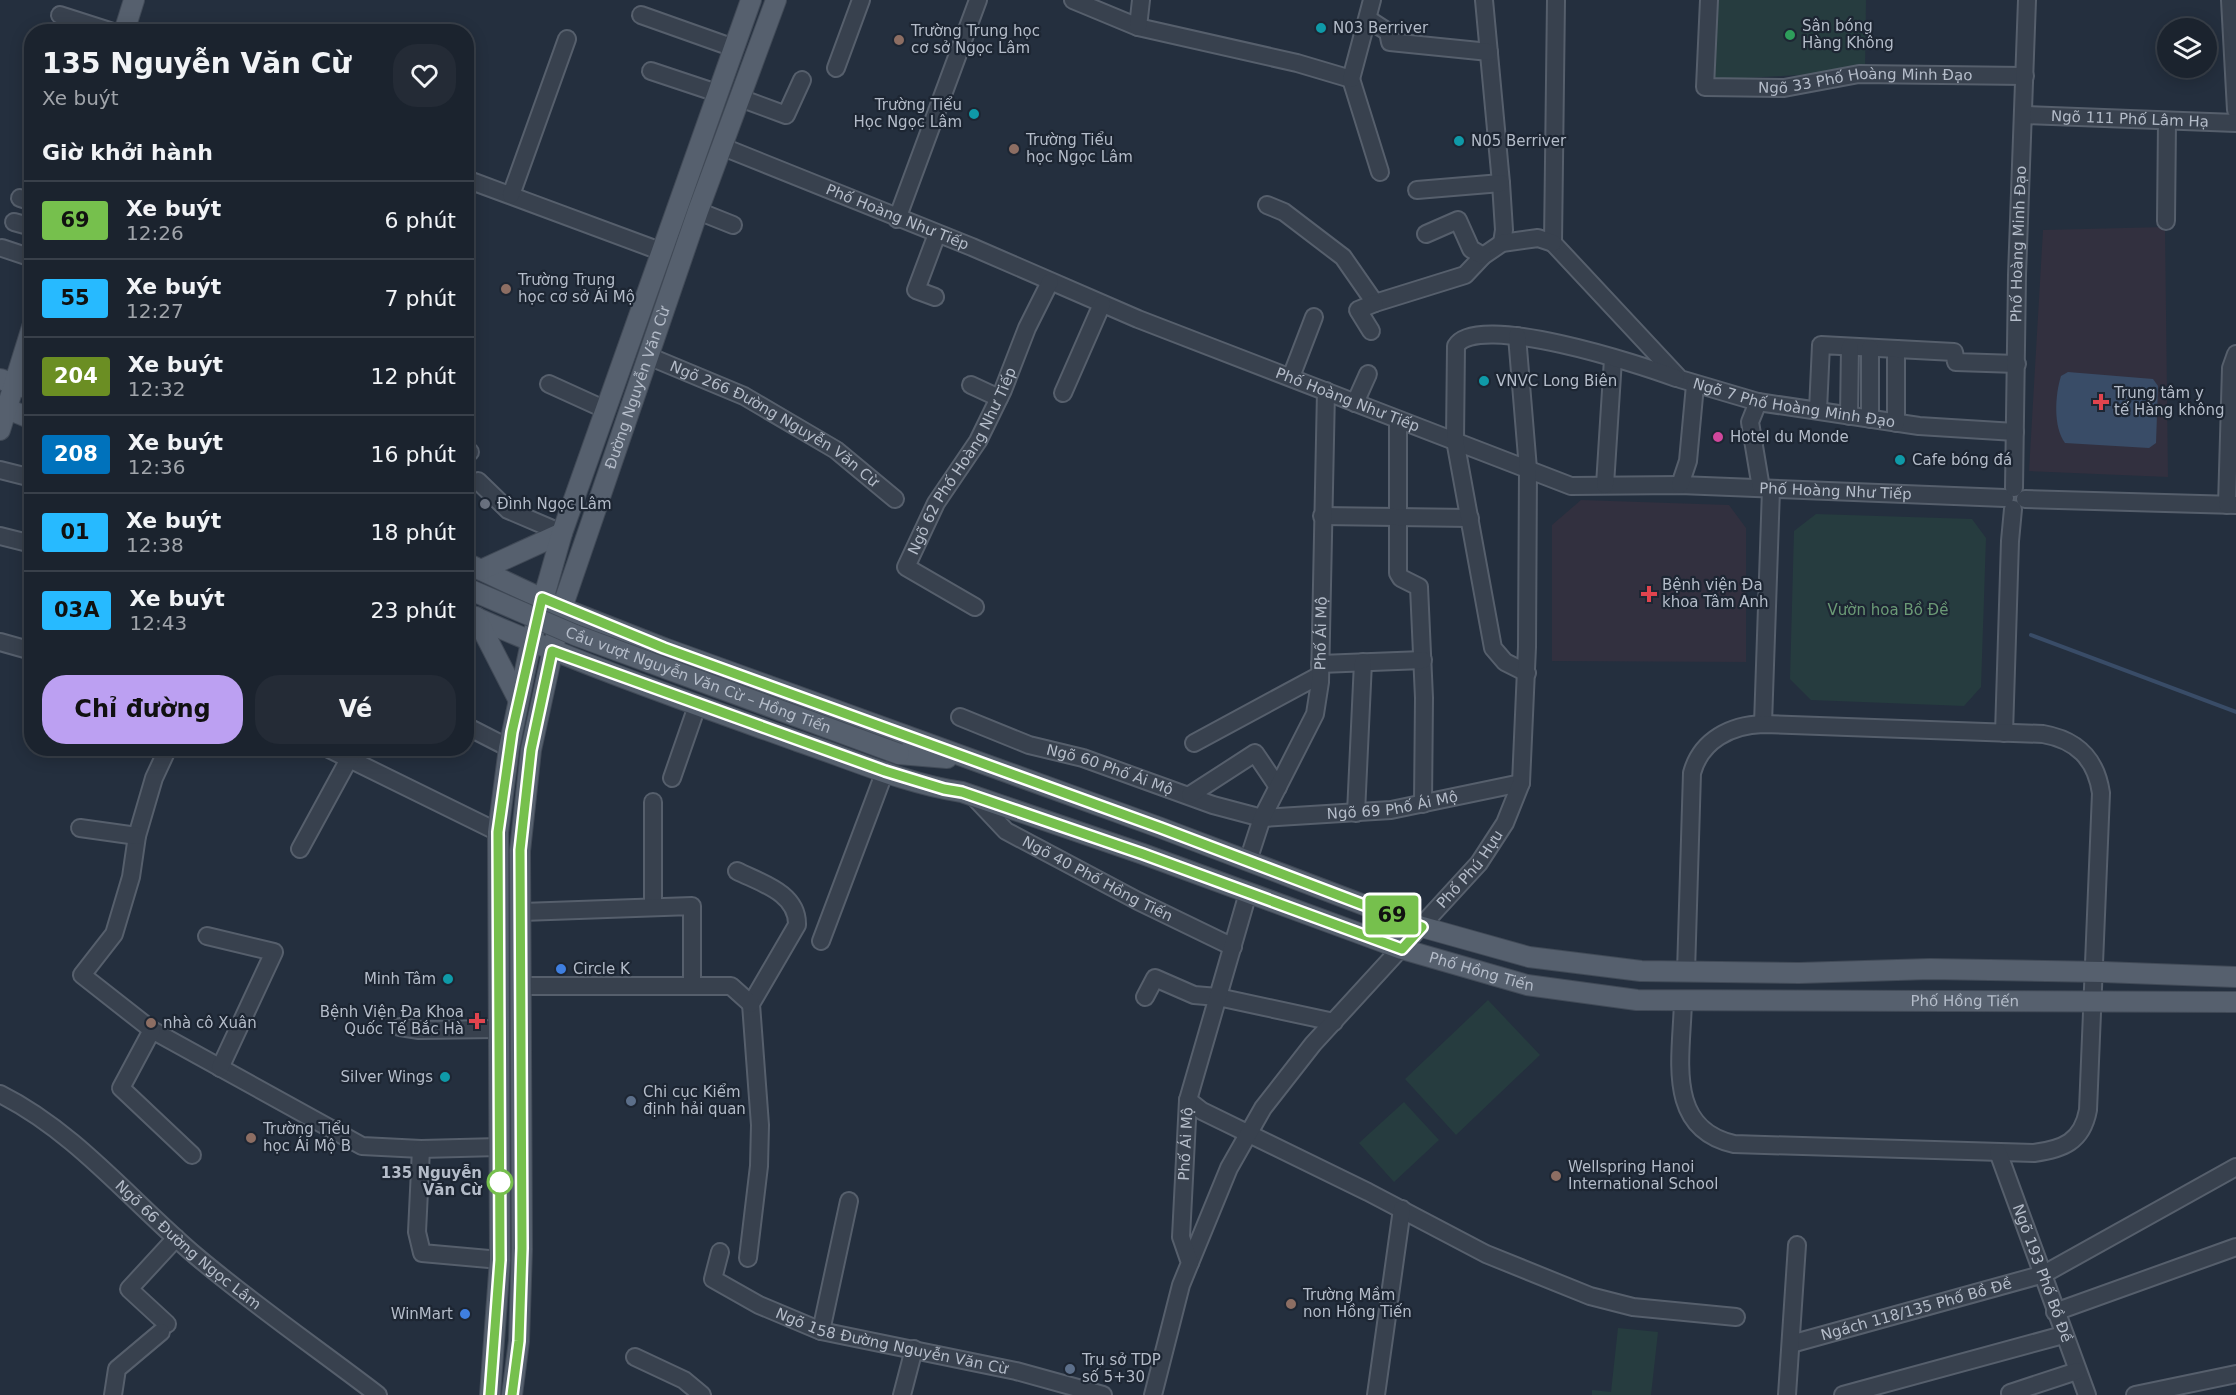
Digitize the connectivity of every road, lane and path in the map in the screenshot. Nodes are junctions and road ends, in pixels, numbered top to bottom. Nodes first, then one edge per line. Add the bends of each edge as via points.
1 (134, 0) edge
2 (751, 0) edge
3 (776, 0) edge
4 (861, 0) edge
5 (978, 0) edge
6 (1073, 0) edge
7 (1141, 0) edge
8 (1372, 0) edge
9 (1484, 0) edge
10 (1556, 0) edge
11 (1709, 0) edge
12 (2027, 0) edge
13 (2230, 0) edge
14 (60, 15) dead end
15 (641, 15) dead end
16 (1368, 19) junction
17 (88, 24) edge
18 (126, 24) edge
19 (1138, 27) junction
20 (567, 39) dead end
21 (734, 48) junction
22 (1489, 52) junction
23 (836, 68) dead end
24 (651, 70) dead end
25 (2025, 76) junction
26 (1351, 79) junction
27 (802, 80) dead end
28 (717, 93) junction
29 (740, 99) junction
30 (2236, 110) edge
31 (2024, 115) junction
32 (2167, 122) junction
33 (2236, 123) edge
34 (723, 147) junction
35 (1380, 172) dead end
36 (474, 182) edge
37 (1501, 183) junction
38 (1417, 190) dead end
39 (511, 195) junction
40 (1267, 205) dead end
41 (698, 211) junction
42 (897, 219) junction
43 (2166, 221) dead end
44 (14, 222) dead end
45 (24, 225) edge
46 (733, 225) dead end
47 (937, 234) junction
48 (1426, 234) dead end
49 (1502, 243) junction
50 (1553, 243) junction
51 (2, 248) dead end
52 (660, 252) junction
53 (24, 255) edge
54 (1483, 256) junction
55 (1050, 282) junction
56 (935, 297) dead end
57 (1375, 303) junction
58 (1102, 304) junction
59 (1314, 317) dead end
60 (1371, 330) dead end
61 (1517, 336) junction
62 (1850, 347) junction
63 (1870, 348) junction
64 (1896, 349) junction
65 (24, 354) edge
66 (2236, 354) edge
67 (648, 356) junction
68 (1612, 359) junction
69 (2017, 364) junction
70 (1368, 374) dead end
71 (1291, 377) junction
72 (1687, 382) junction
73 (15, 384) edge
74 (549, 384) dead end
75 (971, 385) dead end
76 (1326, 391) junction
77 (1063, 393) dead end
78 (999, 398) junction
79 (1758, 402) junction
80 (1355, 403) junction
81 (3, 408) edge
82 (604, 409) junction
83 (1818, 410) junction
84 (24, 416) edge
85 (1849, 416) junction
86 (1870, 419) junction
87 (1398, 420) junction
88 (1896, 423) junction
89 (0, 430) edge
90 (2015, 432) junction
91 (1455, 440) junction
92 (1528, 469) junction
93 (0, 470) edge
94 (24, 476) edge
95 (478, 481) dead end
96 (1605, 485) junction
97 (1680, 485) junction
98 (1766, 489) junction
99 (2014, 498) junction
100 (896, 499) dead end
101 (2232, 505) edge
102 (1322, 516) junction
103 (1396, 518) junction
104 (1470, 518) junction
105 (562, 533) junction
106 (0, 536) edge
107 (24, 542) edge
108 (474, 567) edge
109 (474, 591) edge
110 (542, 598) junction
111 (975, 607) dead end
112 (562, 608) junction
113 (474, 616) edge
114 (474, 620) edge
115 (0, 642) edge
116 (531, 642) junction
117 (24, 649) edge
118 (552, 651) junction
119 (1423, 660) junction
120 (1363, 662) junction
121 (1320, 669) junction
122 (1527, 673) junction
123 (518, 699) junction
124 (697, 705) junction
125 (960, 717) dead end
126 (1763, 724) junction
127 (474, 730) edge
128 (2004, 733) junction
129 (1194, 743) dead end
130 (509, 748) junction
131 (899, 754) junction
132 (164, 756) edge
133 (351, 756) edge
134 (356, 756) edge
135 (974, 761) junction
136 (885, 771) junction
137 (672, 778) dead end
138 (1521, 783) junction
139 (1278, 787) junction
140 (968, 794) junction
141 (1190, 795) junction
142 (653, 802) dead end
143 (1423, 804) junction
144 (1356, 813) junction
145 (1262, 818) junction
146 (80, 828) dead end
147 (498, 832) junction
148 (137, 837) junction
149 (300, 849) dead end
150 (1248, 861) junction
151 (737, 871) dead end
152 (1248, 893) junction
153 (652, 908) junction
154 (522, 912) junction
155 (1422, 927) junction
156 (207, 936) dead end
157 (821, 941) dead end
158 (1233, 947) junction
159 (1402, 949) junction
160 (2095, 971) junction
161 (1686, 972) junction
162 (2236, 977) edge
163 (521, 986) junction
164 (692, 986) junction
165 (1145, 997) dead end
166 (1218, 997) junction
167 (1683, 1000) junction
168 (2092, 1002) junction
169 (751, 1004) junction
170 (2235, 1006) edge
171 (1334, 1022) junction
172 (400, 1027) dead end
173 (498, 1029) junction
174 (152, 1030) junction
175 (220, 1068) junction
176 (0, 1094) edge
177 (1188, 1100) junction
178 (1248, 1132) junction
179 (500, 1147) junction
180 (421, 1149) junction
181 (1998, 1152) junction
182 (192, 1155) dead end
183 (2236, 1167) edge
184 (849, 1201) dead end
185 (1402, 1209) junction
186 (176, 1238) junction
187 (1797, 1245) dead end
188 (2236, 1247) edge
189 (720, 1252) dead end
190 (748, 1258) dead end
191 (500, 1260) junction
192 (1190, 1263) junction
193 (2044, 1274) junction
194 (2055, 1312) junction
195 (1736, 1317) dead end
196 (821, 1331) junction
197 (2063, 1335) junction
198 (496, 1340) junction
199 (519, 1341) junction
200 (1791, 1344) junction
201 (914, 1349) junction
202 (635, 1357) dead end
203 (2077, 1371) junction
204 (2236, 1374) edge
205 (2193, 1389) edge
206 (2010, 1394) dead end
207 (113, 1395) edge
208 (378, 1395) edge
209 (490, 1395) edge
210 (512, 1395) edge
211 (702, 1395) edge
212 (902, 1395) edge
213 (1103, 1395) edge
214 (1153, 1395) edge
215 (1376, 1395) edge
216 (1787, 1395) edge
217 (1843, 1395) edge
218 (2087, 1395) edge
219 (2134, 1395) edge

1 - 18 main road
2 - 21 main road, Đường Nguyễn Văn Cừ
3 - 29 main road, Đường Nguyễn Văn Cừ
4 - 23 street
5 - 42 street
6 - 19 street
7 - 19 street
8 - 16 street
9 - 22 street
10 - 50 street
11 - 25 street, Ngõ 33 Phố Hoàng Minh Đạo via 1706,87 1784,88 1859,74
12 - 25 street, Phố Hoàng Minh Đạo
13 - 30 street
14 - 17 street
15 - 21 street
16 - 22 street via 1388,32 1390,42
16 - 26 street
19 - 26 street
20 - 39 street
21 - 28 main road, Đường Nguyễn Văn Cừ
22 - 37 street
24 - 28 street
25 - 31 street, Phố Hoàng Minh Đạo
26 - 35 street
27 - 29 street via 786,115
28 - 52 main road, Đường Nguyễn Văn Cừ
29 - 34 main road, Đường Nguyễn Văn Cừ
31 - 32 street, Ngõ 111 Phố Lâm Hạ
31 - 69 street, Phố Hoàng Minh Đạo
32 - 33 street, Ngõ 111 Phố Lâm Hạ
32 - 43 street
34 - 41 main road, Đường Nguyễn Văn Cừ
34 - 42 street, Phố Hoàng Như Tiếp
36 - 39 street
37 - 38 street
37 - 49 street
39 - 52 street
40 - 57 street via 1284,212 1343,257
41 - 46 street
41 - 67 main road, Đường Nguyễn Văn Cừ
42 - 47 street, Phố Hoàng Như Tiếp
44 - 45 street
47 - 55 street, Phố Hoàng Như Tiếp
47 - 56 street via 916,290
48 - 54 street via 1458,220 1471,249
49 - 50 street via 1538,238
49 - 54 street
50 - 72 street, Ngõ 7 Phố Hoàng Minh Đạo
51 - 53 street
52 - 82 main road, Đường Nguyễn Văn Cừ
54 - 57 street via 1465,275
55 - 58 street, Phố Hoàng Như Tiếp
55 - 78 street, Ngõ 62 Phố Hoàng Như Tiếp
57 - 60 street via 1358,310
58 - 71 street, Phố Hoàng Như Tiếp
58 - 77 street
59 - 71 street
61 - 68 street via 1567,344
61 - 91 street via 1473,336 1455,346
61 - 92 street, Phố Phú Hựu
62 - 63 street
62 - 83 street via 1821,345
62 - 85 street
63 - 64 street
63 - 86 street
64 - 69 street via 1954,352 1956,362
64 - 88 street
65 - 73 main road
66 - 101 street via 2231,368
67 - 100 street, Ngõ 266 Đường Nguyễn Văn Cừ via 744,396 836,450
67 - 112 main road, Đường Nguyễn Văn Cừ
68 - 72 street
68 - 96 street
69 - 90 street, Phố Hoàng Minh Đạo
70 - 80 street
71 - 76 street, Phố Hoàng Như Tiếp
72 - 79 street, Ngõ 7 Phố Hoàng Minh Đạo
72 - 97 street via 1688,461
73 - 81 main road
74 - 82 street
75 - 78 street
76 - 80 street, Phố Hoàng Như Tiếp
76 - 102 street, Phố Ái Mộ
78 - 111 street, Ngõ 62 Phố Hoàng Như Tiếp via 978,441 936,503 906,567
79 - 83 street, Ngõ 7 Phố Hoàng Minh Đạo
79 - 98 street via 1750,422
80 - 87 street, Phố Hoàng Như Tiếp
81 - 84 main road
81 - 89 main road
82 - 105 main road, Đường Nguyễn Văn Cừ
83 - 85 street, Ngõ 7 Phố Hoàng Minh Đạo
85 - 86 street, Ngõ 7 Phố Hoàng Minh Đạo
86 - 88 street, Ngõ 7 Phố Hoàng Minh Đạo
87 - 91 street, Phố Hoàng Như Tiếp
87 - 103 street
88 - 90 street, Ngõ 7 Phố Hoàng Minh Đạo
90 - 99 street, Phố Hoàng Minh Đạo
91 - 92 street, Phố Hoàng Như Tiếp
91 - 104 street
92 - 96 street, Phố Hoàng Như Tiếp via 1571,486
92 - 122 street, Phố Phú Hựu
93 - 94 street
95 - 105 street via 508,510
96 - 97 street, Phố Hoàng Như Tiếp
97 - 98 street, Phố Hoàng Như Tiếp
98 - 99 street, Phố Hoàng Như Tiếp
98 - 126 street
99 - 101 street, Phố Hoàng Như Tiếp
99 - 128 street, Phố Hoàng Minh Đạo
102 - 103 street
102 - 121 street, Phố Ái Mộ
103 - 104 street
103 - 119 street via 1398,573 1419,587
104 - 122 street via 1493,648 1505,662
105 - 108 main road
105 - 110 main road, Đường Nguyễn Văn Cừ
106 - 107 street
108 - 110 main road, Phố Hồng Tiến
109 - 131 main road, Cầu vượt Nguyễn Văn Cừ – Hồng Tiến, bridge via 575,635
110 - 112 main road, Phố Hồng Tiến
110 - 116 main road, Đường Nguyễn Văn Cừ
112 - 118 main road, Đường Nguyễn Văn Cừ
112 - 135 main road, Phố Hồng Tiến
113 - 116 main road, Phố Hồng Tiến
114 - 123 main road
115 - 117 street
116 - 118 main road, Phố Hồng Tiến
116 - 123 main road, Đường Nguyễn Văn Cừ
118 - 124 main road, Phố Hồng Tiến
118 - 154 main road, Đường Nguyễn Văn Cừ via 531,750 520,850
119 - 120 street
119 - 143 street
120 - 121 street
120 - 144 street
121 - 129 street
121 - 139 street, Phố Ái Mộ via 1315,714
122 - 138 street, Phố Phú Hựu
123 - 130 main road, Đường Nguyễn Văn Cừ
124 - 136 main road, Phố Hồng Tiến
124 - 137 street
125 - 141 street, Ngõ 60 Phố Ái Mộ via 994,733 1083,758
126 - 128 street
126 - 161 street via 1735,728 1719,736 1706,746 1694,765
127 - 130 street
128 - 160 street via 2065,739 2082,750 2097,774 2101,793
130 - 147 main road, Đường Nguyễn Văn Cừ
131 - 135 main road
131 - 140 main road
132 - 148 street
133 - 149 street
134 - 147 street
135 - 150 main road, Phố Hồng Tiến
136 - 140 main road, Phố Hồng Tiến
136 - 157 street
138 - 143 street, Ngõ 69 Phố Ái Mộ
138 - 155 street, Phố Phú Hựu via 1505,824 1479,863
139 - 141 street via 1255,753
139 - 145 street, Phố Ái Mộ
140 - 152 main road, Phố Hồng Tiến
140 - 158 street, Ngõ 40 Phố Hồng Tiến via 1006,831
141 - 145 street, Ngõ 60 Phố Ái Mộ
142 - 153 street
143 - 144 street, Ngõ 69 Phố Ái Mộ
144 - 145 street, Ngõ 69 Phố Ái Mộ
145 - 150 street, Phố Ái Mộ
146 - 148 street
147 - 173 main road, Đường Nguyễn Văn Cừ
148 - 174 street via 131,877 114,934 82,975
150 - 155 main road, Phố Hồng Tiến
151 - 169 street via 787,896 797,916 797,925
152 - 158 street, Phố Ái Mộ
152 - 159 main road, Phố Hồng Tiến
153 - 154 street
153 - 164 street via 692,906
154 - 163 main road, Đường Nguyễn Văn Cừ
155 - 159 street, Phố Phú Hựu
155 - 161 main road, Phố Hồng Tiến via 1529,957 1641,971
156 - 175 street via 274,952
158 - 166 street, Phố Ái Mộ
159 - 167 main road, Phố Hồng Tiến via 1527,985 1637,1000
159 - 171 street, Phố Phú Hựu
160 - 161 main road, Phố Hồng Tiến
160 - 162 main road, Phố Hồng Tiến
160 - 168 street
163 - 164 street
163 - 199 main road, Đường Nguyễn Văn Cừ
164 - 169 street via 731,986
165 - 166 street via 1155,978 1194,995
166 - 171 street
166 - 177 street, Phố Ái Mộ
167 - 168 main road, Phố Hồng Tiến
167 - 181 street via 1684,1103 1697,1126 1709,1135 1734,1144
168 - 170 main road, Phố Hồng Tiến
168 - 181 street via 2088,1110 2083,1130 2073,1140 2047,1151
169 - 190 street via 759,1166
171 - 178 street, Phố Phú Hựu
172 - 173 street
173 - 179 main road, Đường Nguyễn Văn Cừ
174 - 175 street
174 - 182 street via 121,1088
175 - 180 street via 362,1146
176 - 186 street, Ngõ 66 Đường Ngọc Lâm via 67,1138
177 - 178 street via 1202,1111
177 - 192 street, Phố Ái Mộ via 1181,1237
178 - 185 street
178 - 192 street, Phố Phú Hựu via 1215,1198
179 - 180 street
179 - 191 main road, Đường Nguyễn Văn Cừ
180 - 191 street via 417,1232 422,1253
181 - 193 street, Ngõ 193 Phố Bồ Đề
183 - 193 street, Ngách 118/135 Phố Bồ Đề
184 - 196 street
185 - 195 street via 1486,1254 1590,1296 1633,1306
185 - 215 street
186 - 207 street via 129,1289 164,1328 117,1369
186 - 208 street, Ngõ 66 Đường Ngọc Lâm
187 - 200 street
188 - 194 street
189 - 196 street, Ngõ 158 Đường Nguyễn Văn Cừ via 713,1279 745,1298
191 - 198 main road, Đường Nguyễn Văn Cừ
192 - 214 street
193 - 194 street, Ngõ 193 Phố Bồ Đề
193 - 200 street, Ngách 118/135 Phố Bồ Đề
194 - 197 street, Ngõ 193 Phố Bồ Đề
196 - 201 street, Ngõ 158 Đường Nguyễn Văn Cừ
197 - 203 street, Ngõ 193 Phố Bồ Đề
197 - 217 street
198 - 199 main road
198 - 209 main road, Đường Nguyễn Văn Cừ
199 - 210 main road, Đường Nguyễn Văn Cừ
200 - 216 street
201 - 212 street
201 - 213 street, Ngõ 158 Đường Nguyễn Văn Cừ
202 - 211 street via 684,1380
203 - 206 street
203 - 218 street, Ngõ 193 Phố Bồ Đề
204 - 205 street
205 - 219 street

